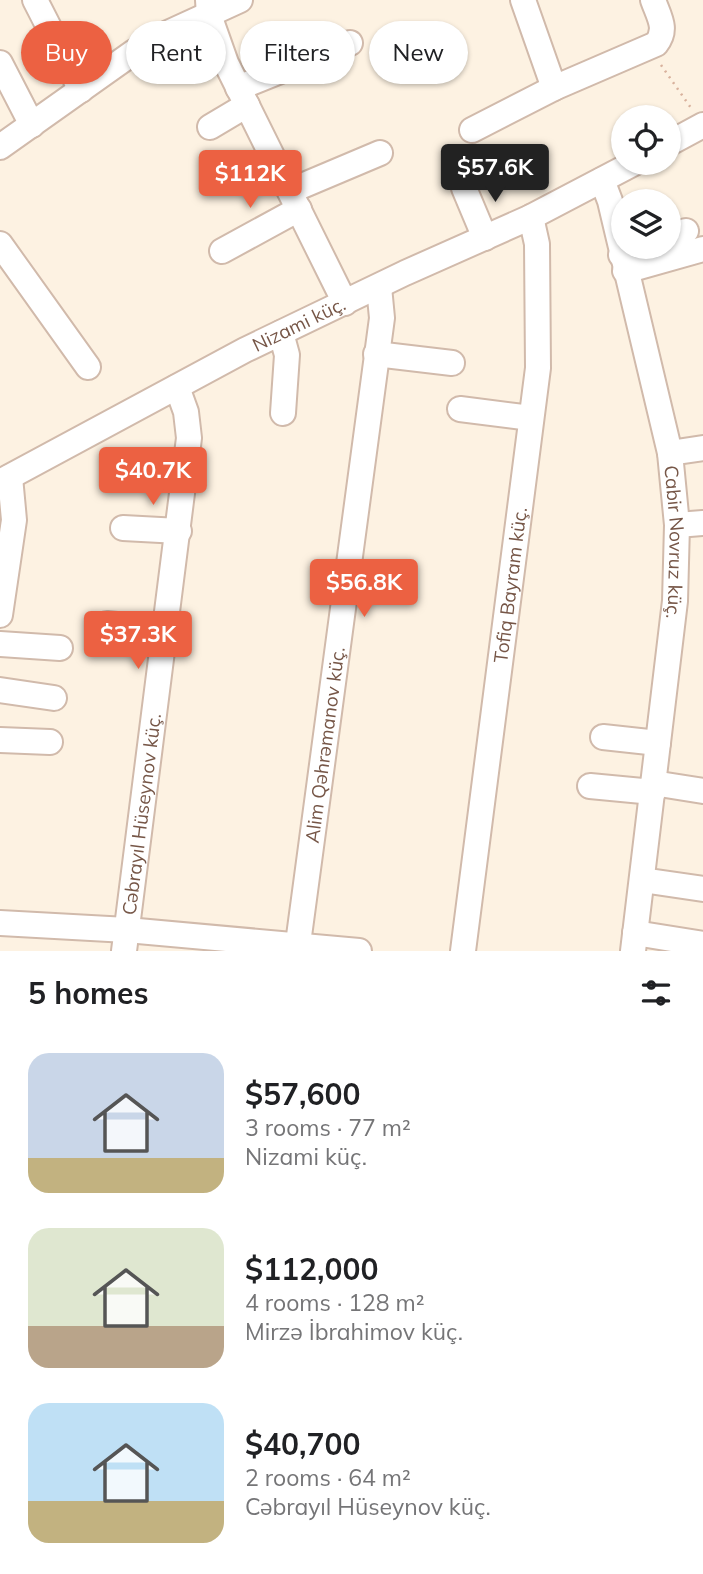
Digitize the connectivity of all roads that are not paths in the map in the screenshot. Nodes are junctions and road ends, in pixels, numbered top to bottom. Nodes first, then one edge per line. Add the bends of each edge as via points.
1 (36, 0) edge
2 (240, 0) edge
3 (523, 0) edge
4 (653, 0) edge
5 (208, 7) edge
6 (0, 63) edge
7 (269, 84) edge
8 (554, 88) junction
9 (81, 90) junction
10 (243, 97) junction
11 (699, 119) edge
12 (32, 125) junction
13 (210, 127) dead end
14 (472, 130) dead end
15 (681, 134) edge
16 (0, 147) edge
17 (380, 153) dead end
18 (611, 175) edge
19 (602, 180) junction
20 (464, 188) dead end
21 (295, 200) junction
22 (611, 204) edge
23 (531, 217) junction
24 (485, 238) junction
25 (0, 244) edge
26 (703, 249) edge
27 (222, 251) dead end
28 (681, 251) edge
29 (629, 259) edge
30 (379, 287) junction
31 (345, 303) junction
32 (281, 333) junction
33 (376, 354) junction
34 (452, 363) dead end
35 (89, 367) dead end
36 (177, 387) junction
37 (460, 409) dead end
38 (283, 413) dead end
39 (531, 418) junction
40 (703, 448) edge
41 (670, 453) junction
42 (5, 480) edge
43 (703, 523) edge
44 (677, 526) junction
45 (124, 528) dead end
46 (179, 531) junction
47 (0, 615) edge
48 (107, 624) dead end
49 (166, 630) junction
50 (0, 644) edge
51 (60, 648) dead end
52 (0, 690) edge
53 (54, 698) dead end
54 (603, 737) dead end
55 (0, 740) edge
56 (50, 742) dead end
57 (658, 743) junction
58 (590, 786) dead end
59 (653, 788) junction
60 (703, 791) edge
61 (642, 880) junction
62 (703, 889) edge
63 (0, 923) edge
64 (126, 941) edge
65 (634, 942) edge
66 (703, 944) edge
67 (297, 948) edge
68 (359, 951) edge
69 (463, 951) edge

1 - 9 street
2 - 5 street
3 - 8 street
4 - 8 street via 664,27 656,44
5 - 9 street
5 - 10 street via 216,39
6 - 12 street
7 - 10 street
8 - 14 street
9 - 12 street
10 - 13 street
10 - 21 street
11 - 15 street
12 - 16 street
17 - 21 street
18 - 19 street, Nizami küç.
19 - 22 street, Cabir Novruz küç.
19 - 23 street, Nizami küç.
20 - 24 street
21 - 27 street
21 - 31 street
23 - 24 street, Nizami küç.
23 - 39 street, Tofiq Bayram küç. via 537,244 539,346
24 - 30 street, Nizami küç.
25 - 35 street
26 - 28 street
29 - 41 street, Cabir Novruz küç.
30 - 31 street, Nizami küç.
30 - 33 street, Alim Qəhrəmanov küç. via 382,318
31 - 32 street, Nizami küç.
32 - 36 street, Nizami küç.
32 - 38 street via 287,355
33 - 34 street
33 - 67 street, Alim Qəhrəmanov küç.
36 - 42 street, Nizami küç.
36 - 46 street, Cəbrayıl Hüseynov küç. via 189,438
37 - 39 street
39 - 69 street, Tofiq Bayram küç.
40 - 41 street
41 - 44 street, Cabir Novruz küç.
42 - 47 street via 14,520
43 - 44 street
44 - 57 street, Cabir Novruz küç. via 675,601
45 - 46 street
46 - 49 street, Cəbrayıl Hüseynov küç.
48 - 49 street
49 - 64 street, Cəbrayıl Hüseynov küç.
50 - 51 street
52 - 53 street
54 - 57 street
55 - 56 street
57 - 59 street, Cabir Novruz küç.
58 - 59 street
59 - 60 street
59 - 61 street, Cabir Novruz küç.
61 - 62 street
61 - 65 street, Cabir Novruz küç.
63 - 64 street
64 - 67 street
65 - 66 street
67 - 68 street

